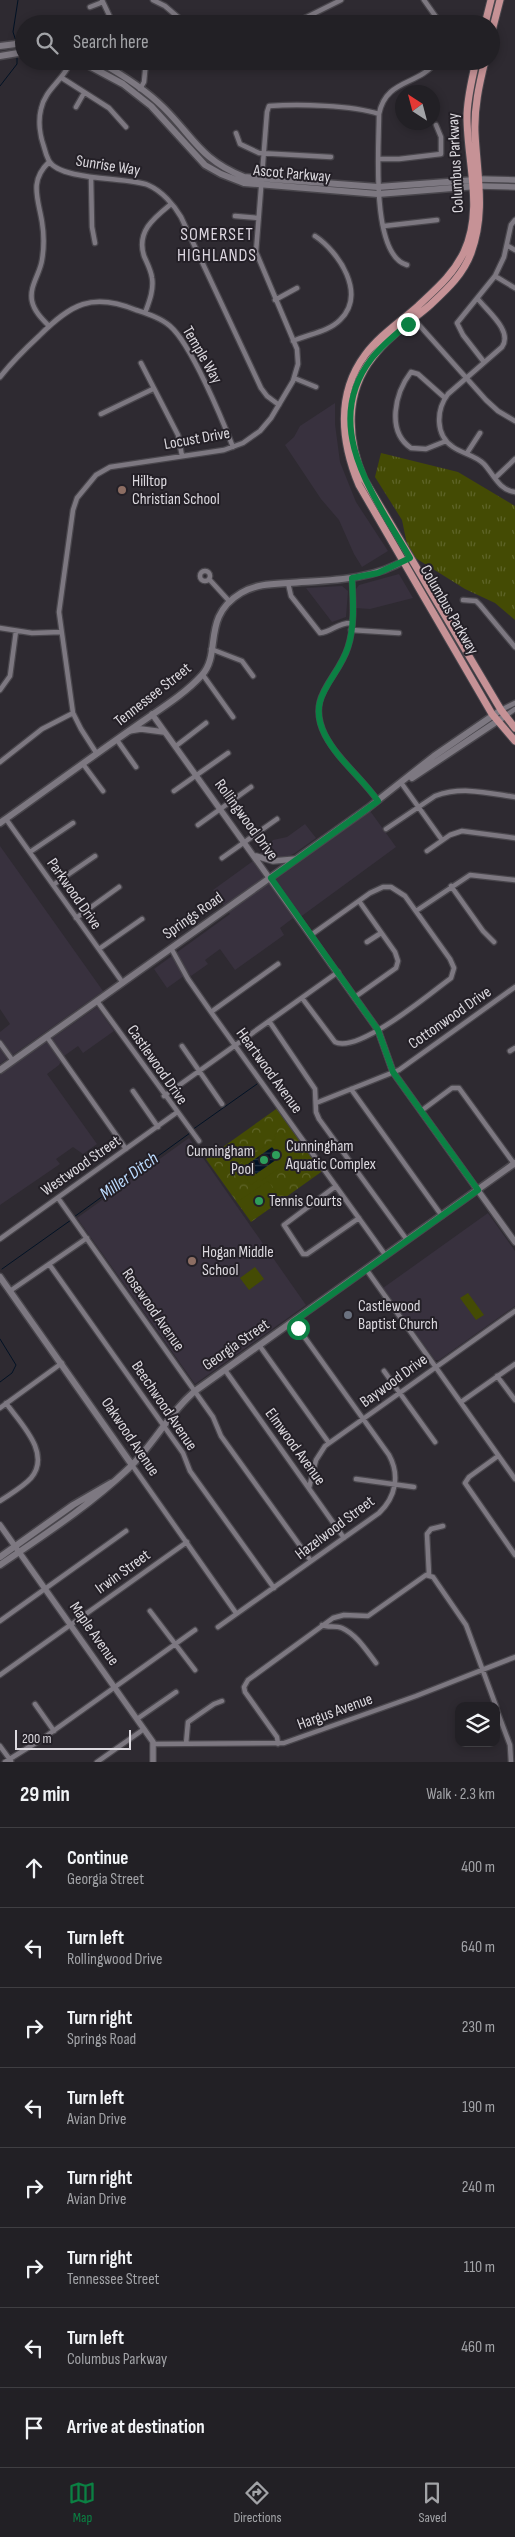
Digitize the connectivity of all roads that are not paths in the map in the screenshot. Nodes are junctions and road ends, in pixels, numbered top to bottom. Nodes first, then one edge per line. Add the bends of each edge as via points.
1 (153, 0) edge
2 (341, 0) edge
3 (424, 0) edge
4 (491, 0) edge
5 (500, 0) edge
6 (102, 1) edge
7 (90, 7) dead end
8 (109, 15) edge
9 (176, 15) edge
10 (312, 15) edge
11 (435, 15) edge
12 (488, 15) edge
13 (496, 15) edge
14 (15, 44) edge
15 (0, 46) edge
16 (15, 53) edge
17 (0, 56) edge
18 (66, 70) edge
19 (98, 70) edge
20 (110, 70) edge
21 (145, 70) edge
22 (426, 70) edge
23 (474, 70) edge
24 (483, 70) edge
25 (62, 78) junction
26 (138, 91) junction
27 (84, 93) junction
28 (76, 107) dead end
29 (379, 114) junction
30 (126, 127) dead end
31 (438, 130) edge
32 (236, 132) dead end
33 (264, 153) junction
34 (331, 157) dead end
35 (378, 159) junction
36 (49, 162) junction
37 (91, 177) junction
38 (515, 180) edge
39 (261, 182) junction
40 (476, 183) junction
41 (515, 187) edge
42 (378, 190) junction
43 (171, 204) junction
44 (235, 216) dead end
45 (258, 218) junction
46 (437, 220) dead end
47 (515, 220) edge
48 (384, 226) junction
49 (315, 236) dead end
50 (95, 243) dead end
51 (508, 246) junction
52 (515, 250) edge
53 (407, 264) dead end
54 (495, 276) junction
55 (298, 288) dead end
56 (515, 288) edge
57 (478, 299) junction
58 (274, 300) junction
59 (145, 313) junction
60 (411, 317) junction
61 (49, 326) junction
62 (294, 340) junction
63 (484, 362) junction
64 (141, 363) dead end
65 (0, 377) edge
66 (294, 378) junction
67 (467, 378) junction
68 (316, 387) dead end
69 (153, 389) junction
70 (445, 398) junction
71 (279, 405) junction
72 (101, 414) dead end
73 (515, 421) edge
74 (480, 433) dead end
75 (446, 441) junction
76 (233, 447) junction
77 (467, 453) junction
78 (182, 456) junction
79 (515, 459) edge
80 (495, 478) junction
81 (515, 492) edge
82 (407, 559) junction
83 (352, 578) junction
84 (209, 579) dead end
85 (289, 586) junction
86 (463, 600) dead end
87 (230, 602) junction
88 (352, 623) junction
89 (0, 628) edge
90 (351, 630) junction
91 (16, 631) junction
92 (61, 632) junction
93 (400, 633) dead end
94 (515, 647) edge
95 (211, 649) junction
96 (203, 675) junction
97 (253, 676) dead end
98 (0, 690) edge
99 (515, 703) edge
100 (515, 709) edge
101 (73, 713) junction
102 (503, 713) junction
103 (152, 714) junction
104 (492, 714) junction
105 (233, 717) dead end
106 (498, 721) junction
107 (206, 724) dead end
108 (515, 728) edge
109 (128, 732) junction
110 (164, 732) junction
111 (117, 740) junction
112 (515, 741) edge
113 (176, 746) junction
114 (228, 753) dead end
115 (97, 754) junction
116 (0, 762) edge
117 (83, 764) junction
118 (136, 767) dead end
119 (197, 775) junction
120 (402, 784) junction
121 (251, 787) dead end
122 (103, 791) dead end
123 (174, 791) dead end
124 (515, 797) edge
125 (378, 801) junction
126 (418, 807) junction
127 (221, 809) junction
128 (277, 819) dead end
129 (3, 821) edge
130 (73, 823) dead end
131 (198, 825) dead end
132 (386, 830) dead end
133 (515, 838) edge
134 (442, 840) junction
135 (245, 842) junction
136 (427, 851) dead end
137 (30, 852) junction
138 (95, 856) dead end
139 (255, 856) junction
140 (222, 858) dead end
141 (298, 858) junction
142 (271, 878) junction
143 (515, 880) edge
144 (53, 885) junction
145 (452, 886) junction
146 (119, 887) dead end
147 (359, 901) junction
148 (416, 912) junction
149 (76, 918) junction
150 (142, 919) dead end
151 (381, 933) junction
152 (311, 935) junction
153 (367, 942) dead end
154 (494, 942) dead end
155 (171, 948) junction
156 (99, 949) junction
157 (278, 964) dead end
158 (338, 972) junction
159 (123, 983) junction
160 (515, 987) edge
161 (355, 997) junction
162 (302, 998) junction
163 (97, 1001) junction
164 (211, 1012) junction
165 (269, 1021) junction
166 (378, 1030) junction
167 (47, 1037) junction
168 (0, 1043) edge
169 (235, 1045) junction
170 (182, 1046) dead end
171 (515, 1048) edge
172 (510, 1051) dead end
173 (13, 1061) junction
174 (0, 1070) edge
175 (199, 1071) junction
176 (393, 1072) junction
177 (351, 1089) junction
178 (133, 1091) dead end
179 (164, 1096) junction
180 (316, 1103) junction
181 (222, 1104) dead end
182 (420, 1111) junction
183 (176, 1114) junction
184 (158, 1126) junction
185 (198, 1141) dead end
186 (126, 1149) junction
187 (515, 1164) edge
188 (336, 1186) junction
189 (478, 1190) junction
190 (58, 1198) junction
191 (442, 1216) junction
192 (359, 1218) junction
193 (86, 1238) junction
194 (0, 1239) edge
195 (407, 1240) junction
196 (515, 1242) edge
197 (386, 1256) junction
198 (49, 1264) junction
199 (366, 1269) junction
200 (0, 1277) edge
201 (10, 1291) junction
202 (515, 1311) edge
203 (293, 1322) junction
204 (259, 1345) junction
205 (62, 1363) junction
206 (515, 1364) edge
207 (435, 1367) junction
208 (225, 1370) junction
209 (384, 1371) dead end
210 (497, 1376) junction
211 (195, 1391) junction
212 (399, 1393) junction
213 (515, 1400) edge
214 (461, 1402) junction
215 (6, 1403) junction
216 (0, 1408) edge
217 (362, 1419) junction
218 (163, 1425) junction
219 (435, 1442) dead end
220 (330, 1443) junction
221 (498, 1456) junction
222 (132, 1465) junction
223 (356, 1479) dead end
224 (515, 1479) edge
225 (114, 1481) junction
226 (394, 1484) junction
227 (414, 1487) dead end
228 (309, 1488) junction
229 (0, 1501) edge
230 (0, 1525) edge
231 (444, 1526) dead end
232 (126, 1531) dead end
233 (344, 1538) junction
234 (187, 1542) junction
235 (14, 1546) junction
236 (19, 1552) junction
237 (515, 1555) edge
238 (0, 1557) edge
239 (311, 1562) junction
240 (0, 1565) edge
241 (431, 1576) junction
242 (45, 1588) junction
243 (274, 1588) junction
244 (150, 1610) dead end
245 (236, 1614) junction
246 (0, 1621) edge
247 (70, 1625) junction
248 (322, 1625) junction
249 (218, 1626) dead end
250 (195, 1630) dead end
251 (176, 1644) junction
252 (515, 1657) edge
253 (376, 1663) dead end
254 (195, 1670) dead end
255 (482, 1670) junction
256 (0, 1676) edge
257 (115, 1687) junction
258 (176, 1692) dead end
259 (222, 1701) dead end
260 (494, 1702) edge
261 (35, 1704) dead end
262 (137, 1718) junction
263 (500, 1718) edge
264 (144, 1729) junction
265 (54, 1731) junction
266 (154, 1744) junction
267 (186, 1744) junction
268 (278, 1744) junction
269 (0, 1746) edge
270 (11, 1761) edge
271 (5, 1762) edge
272 (97, 1762) edge
273 (153, 1762) edge
274 (511, 1762) edge

1 - 9 street
2 - 10 street
3 - 11 street
4 - 12 main road
5 - 13 main road
6 - 7 street
6 - 8 street
14 - 15 main road
16 - 17 main road
18 - 25 street
19 - 26 main road, Ascot Parkway
20 - 26 main road, Ascot Parkway
21 - 26 street via 144,82
22 - 29 street via 392,90 382,103
23 - 40 main road, Columbus Parkway via 467,106
24 - 40 main road, Columbus Parkway via 476,110
25 - 27 street
25 - 36 street via 48,94 40,115 42,141
26 - 39 main road, Ascot Parkway via 205,165 228,177
27 - 28 street
27 - 30 street via 108,108
29 - 33 street, Locust Drive via 354,109 269,106
29 - 35 street
31 - 35 street via 441,154
32 - 33 street via 240,144
33 - 34 street
33 - 39 street, Locust Drive
35 - 42 street
36 - 37 street, Sunrise Way via 62,171
36 - 61 street via 38,176 35,187 43,242 42,261 32,294 35,310
37 - 43 street, Sunrise Way via 148,185 163,194
37 - 50 street
38 - 40 street, Ascot Parkway
39 - 42 main road, Ascot Parkway
39 - 45 street, Locust Drive
40 - 41 street, Ascot Parkway
40 - 42 main road, Ascot Parkway
40 - 60 main road, Columbus Parkway via 473,219 465,250 446,280
42 - 48 street
43 - 59 street via 152,220 145,232 143,251 152,280
43 - 71 street, Sunrise Way via 181,217 261,388
44 - 45 street
45 - 58 street, Locust Drive via 256,252
46 - 48 street
47 - 51 street via 511,225
48 - 53 street via 394,255 401,263
49 - 62 street via 330,246 336,255 351,287 352,298 339,322
51 - 52 street
51 - 54 street
54 - 56 street
54 - 57 street
55 - 58 street
57 - 63 street via 458,323 462,336
57 - 63 street via 506,335 502,347
58 - 62 street, Locust Drive
59 - 61 street, Temple Way via 109,302 83,303 68,310
59 - 76 street, Temple Way via 171,326 178,335 220,414
60 - 67 street
60 - 82 main road, Columbus Parkway via 371,348 354,374 345,409 344,433 351,464 360,484
61 - 65 street, Temple Way
62 - 66 street, Locust Drive via 298,356
63 - 67 street
64 - 69 street
66 - 68 street
66 - 71 street, Locust Drive
67 - 70 street
67 - 73 street via 498,411
69 - 72 street
69 - 78 street via 178,435
70 - 75 street via 439,420
70 - 75 street via 418,374 411,372 400,388 396,413 400,436 411,448 426,449
71 - 76 street, Locust Drive via 260,430
74 - 77 street
75 - 77 street
76 - 78 street, Locust Drive
77 - 80 street
78 - 92 street, Locust Drive via 116,464 96,475 82,489 73,510 60,607
79 - 80 street
80 - 81 street via 504,489
82 - 83 main road, Tennessee Street via 378,573
82 - 102 main road, Columbus Parkway
82 - 104 main road, Columbus Parkway
83 - 85 main road, Tennessee Street
83 - 88 street
84 - 87 street
85 - 87 main road, Tennessee Street via 255,586
85 - 88 street via 291,596 320,633 343,622
86 - 94 street via 480,605
87 - 95 main road, Tennessee Street via 218,619
88 - 90 street
89 - 91 street
90 - 93 street
90 - 125 street via 345,654 322,694 319,721 330,744
91 - 92 street
91 - 98 street via 10,676
92 - 101 street, Locust Drive
95 - 96 main road, Tennessee Street
95 - 97 street via 242,661
96 - 103 main road, Tennessee Street
96 - 105 street
99 - 102 street, Springs Road
100 - 102 street, Springs Road
101 - 115 street, Locust Drive
101 - 116 street via 42,729
102 - 104 main road, Springs Road
102 - 106 main road, Springs Road
102 - 108 main road, Columbus Parkway
103 - 109 main road, Tennessee Street
103 - 110 street, Rollingwood Drive
104 - 106 main road, Columbus Parkway
104 - 120 main road, Springs Road
106 - 112 main road, Columbus Parkway
106 - 120 main road, Springs Road
107 - 113 street
109 - 110 street via 141,729
109 - 111 main road, Tennessee Street
110 - 113 street, Rollingwood Drive
111 - 115 main road, Tennessee Street
111 - 118 street
113 - 119 street, Rollingwood Drive
114 - 119 street
115 - 117 main road, Tennessee Street
117 - 122 street
117 - 129 main road, Tennessee Street
119 - 123 street
119 - 127 street, Rollingwood Drive
120 - 125 main road, Springs Road
120 - 126 street
121 - 127 street
124 - 126 street via 457,790 435,796
125 - 141 main road, Springs Road
126 - 132 street
126 - 134 street
127 - 131 street
127 - 135 street, Rollingwood Drive
128 - 135 street
129 - 137 street, Parkwood Drive
130 - 137 street
133 - 134 street via 462,831
134 - 136 street
135 - 139 street, Rollingwood Drive
135 - 140 street
137 - 144 street, Parkwood Drive
138 - 144 street
139 - 141 street via 273,861
139 - 142 street, Rollingwood Drive
141 - 142 main road, Springs Road
142 - 152 street, Rollingwood Drive
142 - 155 main road, Springs Road
143 - 145 street via 470,874
144 - 149 street, Parkwood Drive
145 - 148 street
145 - 154 street
146 - 149 street
147 - 148 street via 377,888 390,887 405,896
147 - 151 street
147 - 152 street
148 - 166 street via 450,959 454,968 451,978
149 - 156 street, Parkwood Drive
150 - 156 street
151 - 153 street
151 - 161 street via 398,957 398,965
152 - 158 street, Rollingwood Drive
155 - 159 main road, Springs Road
155 - 164 street, Heartwood Avenue
156 - 159 street, Parkwood Drive
157 - 164 street
158 - 161 street, Rollingwood Drive
158 - 162 street
159 - 163 main road, Springs Road
160 - 176 street, Cottonwood Drive
161 - 166 street, Rollingwood Drive
162 - 165 street
162 - 166 street via 337,1043 347,1044
163 - 167 main road, Springs Road
163 - 179 street, Castlewood Drive
164 - 169 street, Heartwood Avenue
165 - 169 street
165 - 180 street via 312,1083
166 - 176 street, Rollingwood Drive
167 - 173 main road, Springs Road
167 - 186 street
168 - 173 street
169 - 175 street
169 - 188 street, Heartwood Avenue
170 - 175 street
171 - 172 street
173 - 174 main road, Springs Road
175 - 179 street
175 - 181 street
176 - 177 street, Cottonwood Drive
176 - 182 street, Rollingwood Drive
177 - 180 street, Cottonwood Drive
177 - 191 street
178 - 184 street
179 - 183 street, Castlewood Drive
180 - 195 street via 319,1119
182 - 187 street via 452,1088 459,1088
182 - 189 street, Rollingwood Drive
183 - 184 street, Westwood Street
183 - 185 street, Castlewood Drive
184 - 186 street, Westwood Street
186 - 190 street, Westwood Street
187 - 189 main road, Georgia Street
188 - 192 street, Heartwood Avenue
188 - 192 street via 284,1225 288,1234 307,1254
189 - 191 main road, Georgia Street
189 - 196 street, Rollingwood Drive
190 - 193 street, Rosewood Avenue
190 - 194 street, Westwood Street
191 - 195 main road, Georgia Street
192 - 197 street, Heartwood Avenue
193 - 198 street
193 - 211 street, Rosewood Avenue
195 - 197 main road, Georgia Street
197 - 199 main road, Georgia Street
198 - 201 street
198 - 218 street, Beechwood Avenue
199 - 203 main road, Georgia Street
199 - 207 street
200 - 201 main road, Oakwood Avenue
201 - 205 main road, Oakwood Avenue
202 - 207 street, Baywood Drive
203 - 204 main road, Georgia Street
203 - 217 street, Hazelwood Street
204 - 208 main road, Georgia Street
204 - 220 street
205 - 215 street
205 - 222 main road, Oakwood Avenue
206 - 210 street
207 - 212 street, Baywood Drive
207 - 214 street
208 - 211 main road, Georgia Street
208 - 228 street, Elmwood Avenue
209 - 212 street
210 - 213 street
210 - 214 street
211 - 218 main road, Georgia Street
211 - 239 street, Rosewood Avenue via 213,1417 221,1436
212 - 217 street, Baywood Drive
212 - 219 street
214 - 221 street
215 - 216 street
215 - 229 street via 33,1441 38,1463 30,1479
217 - 220 street, Baywood Drive
217 - 226 street, Hazelwood Street via 393,1462
218 - 222 main road, Georgia Street
218 - 243 street, Beechwood Avenue via 183,1452 190,1471
220 - 228 street, Baywood Drive via 316,1460
221 - 224 street
221 - 237 street via 465,1483
222 - 225 main road, Georgia Street
222 - 234 street, Oakwood Avenue
223 - 226 street
225 - 235 main road, Georgia Street
225 - 236 main road, Georgia Street via 102,1494
226 - 227 street
226 - 233 street, Hazelwood Street via 384,1508
228 - 233 street, Elmwood Avenue
230 - 235 street, Maple Avenue
231 - 241 street via 431,1529 427,1534
232 - 242 street
233 - 239 street, Hazelwood Street
234 - 245 street, Oakwood Avenue
234 - 247 street, Irwin Street
235 - 236 street, Maple Avenue
235 - 238 main road, Georgia Street
236 - 240 main road, Georgia Street
236 - 242 street, Maple Avenue
239 - 243 street, Hazelwood Street
241 - 248 street via 368,1616 344,1614
241 - 255 street via 464,1621
242 - 246 street
242 - 247 street, Maple Avenue
243 - 245 street, Hazelwood Street
244 - 251 street
245 - 249 street, Hazelwood Street
247 - 256 street, Irwin Street
247 - 257 street, Maple Avenue
248 - 253 street via 340,1627 351,1634
248 - 268 street via 251,1677 244,1689 277,1737
250 - 251 street
251 - 254 street
251 - 257 street
252 - 255 street, Hargus Avenue
255 - 260 street
255 - 268 street, Hargus Avenue
257 - 262 street, Maple Avenue
257 - 265 street
258 - 262 street
259 - 267 street via 188,1722
261 - 265 street
262 - 264 street, Maple Avenue
263 - 274 street via 510,1746
264 - 266 street, Maple Avenue
264 - 272 street
265 - 270 street
266 - 267 street, Hargus Avenue
266 - 273 street
267 - 268 street, Hargus Avenue
269 - 270 street
270 - 271 street

